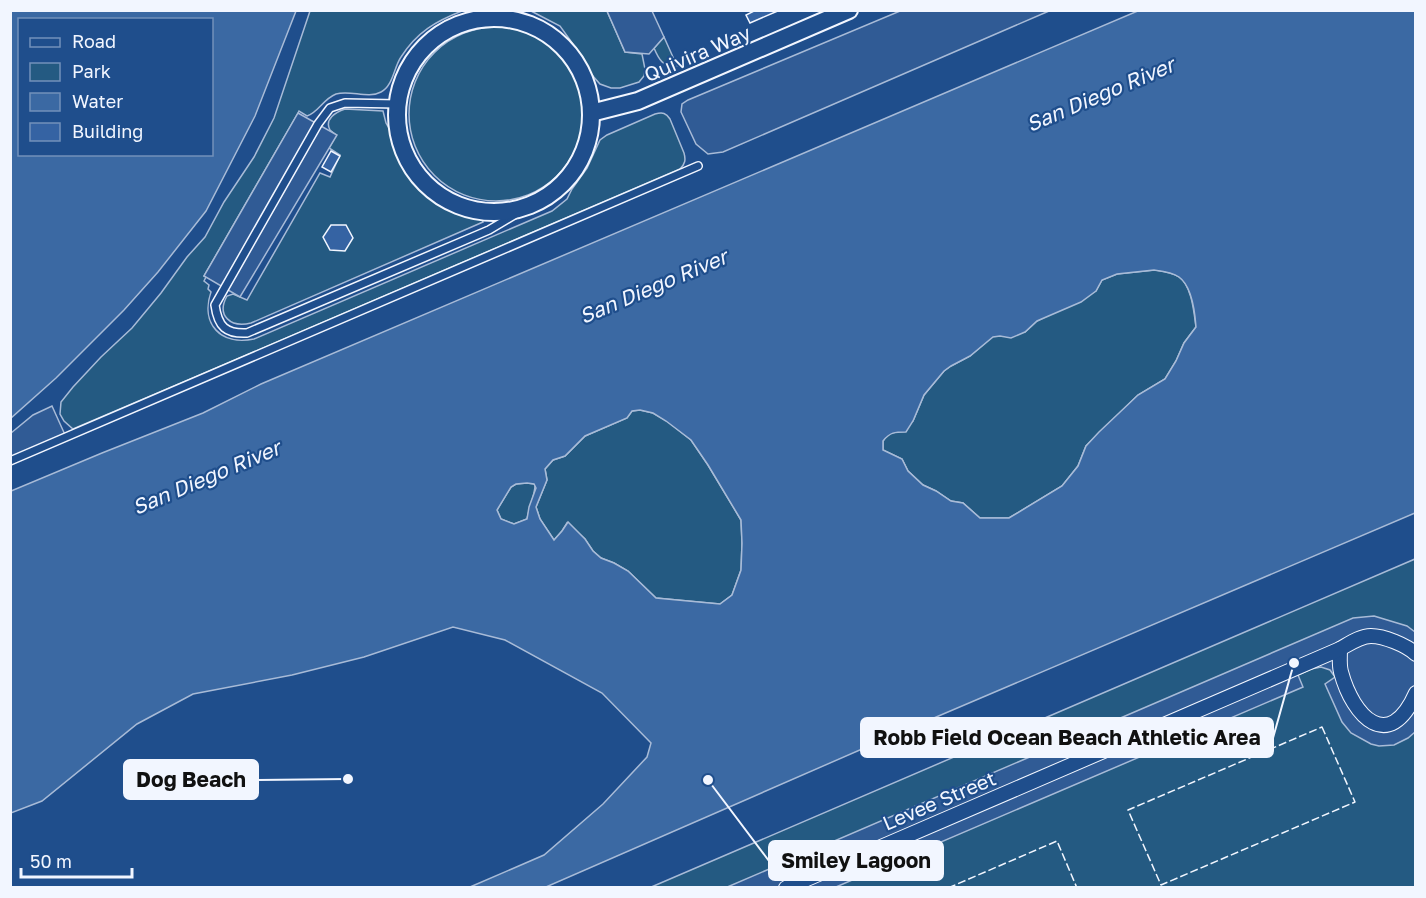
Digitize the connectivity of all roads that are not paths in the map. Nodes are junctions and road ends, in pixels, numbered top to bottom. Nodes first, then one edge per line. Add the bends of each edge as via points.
1 (849, 10) edge
2 (497, 14) edge
3 (397, 104) junction
4 (591, 113) junction
5 (698, 166) dead end
6 (531, 205) junction
7 (10, 461) edge
8 (1340, 649) junction
9 (1416, 654) edge
10 (1416, 693) edge
11 (786, 888) edge

1 - 4 street, Quivira Way via 638,101
2 - 3 street via 442,33 420,52 404,77
2 - 4 street via 544,32 563,47 578,66 588,89
3 - 6 street via 398,133 407,160 424,183 447,200 474,210 503,212
3 - 6 lane via 345,103 330,108 215,305 223,326 234,334 247,333 489,230
4 - 6 street via 588,142 575,168 556,190
5 - 7 lane
8 - 9 street, Levee Street via 1370,636 1389,640
8 - 10 street via 1341,671 1349,691 1356,707 1371,722 1393,724 1406,712
8 - 11 street, Levee Street

